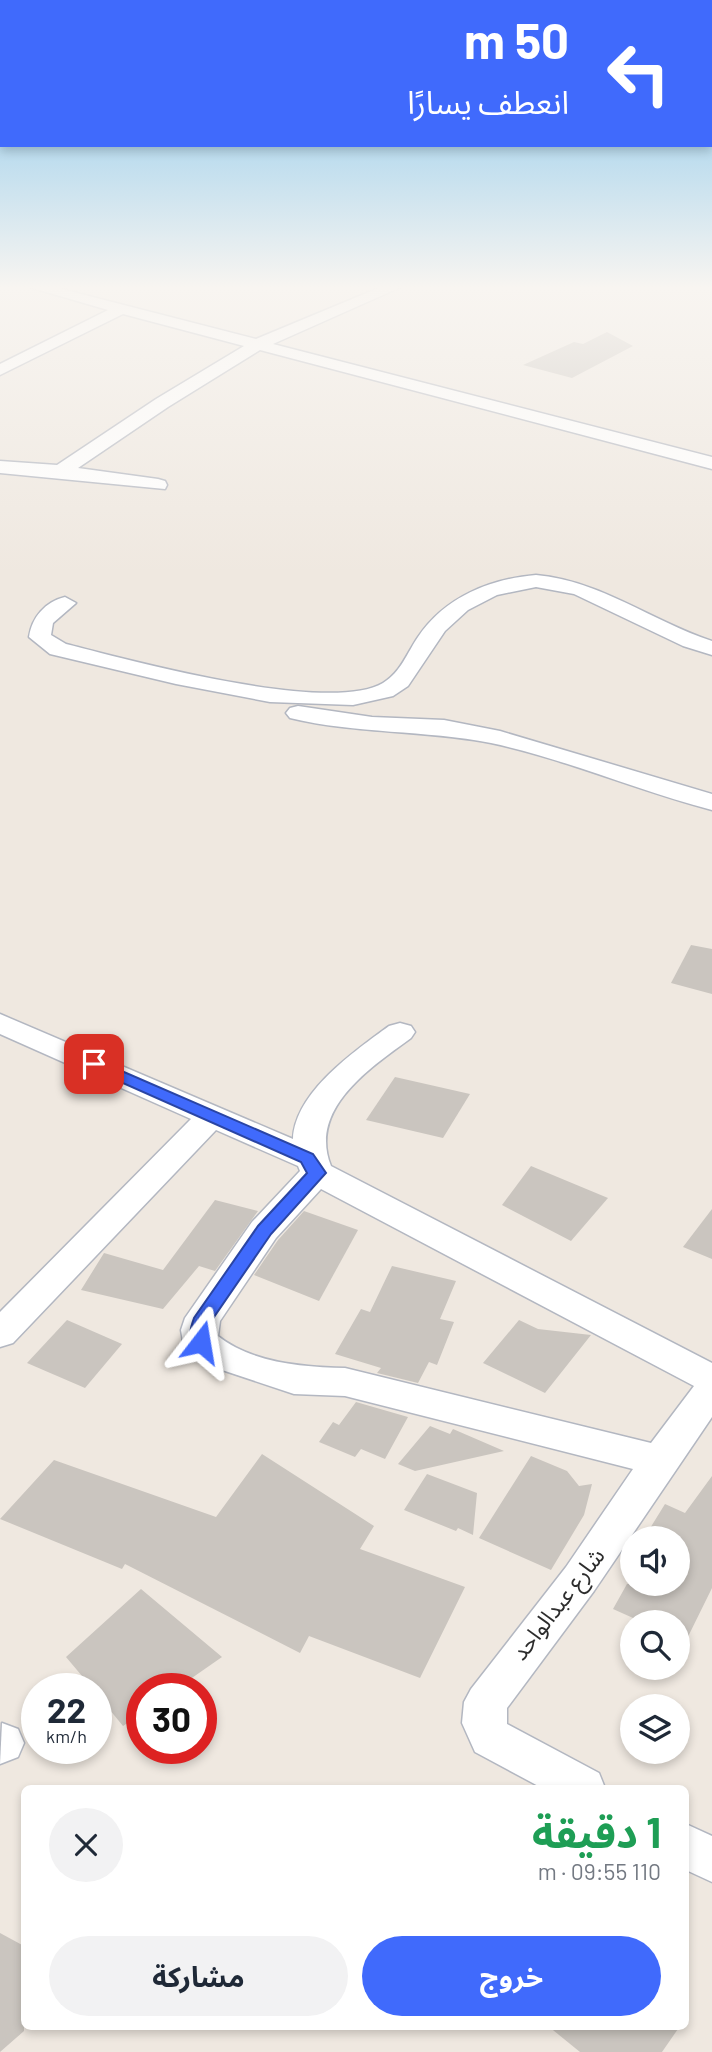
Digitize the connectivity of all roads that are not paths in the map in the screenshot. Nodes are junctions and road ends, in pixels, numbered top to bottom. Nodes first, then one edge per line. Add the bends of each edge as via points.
1 (195, 383) edge
2 (406, 383) edge
3 (712, 463) edge
4 (0, 467) edge
5 (61, 471) junction
6 (158, 485) dead end
7 (65, 603) dead end
8 (712, 648) edge
9 (153, 688) dead end
10 (712, 803) edge
11 (0, 1023) edge
12 (400, 1032) dead end
13 (212, 1116) junction
14 (312, 1166) junction
15 (0, 1334) edge
16 (712, 1379) edge
17 (712, 1390) edge
18 (660, 1460) junction
19 (577, 1785) edge
20 (689, 1848) edge
21 (712, 1860) edge

1 - 5 street
2 - 3 street
4 - 5 street
5 - 6 street
7 - 8 street via 42,621 40,637 58,649 200,683 320,699 387,690 406,676 429,638 450,615 484,593 514,582 561,584
9 - 10 street via 336,719 477,733
11 - 13 street
12 - 14 street via 371,1052 323,1100 307,1130
13 - 14 street
13 - 15 street
14 - 16 street
14 - 18 street via 203,1318 201,1342 217,1355 294,1380 345,1382
17 - 18 street, شارع عبدالواحد
18 - 19 street, شارع عبدالواحد via 603,1546 486,1702 484,1723 491,1738
20 - 21 street

